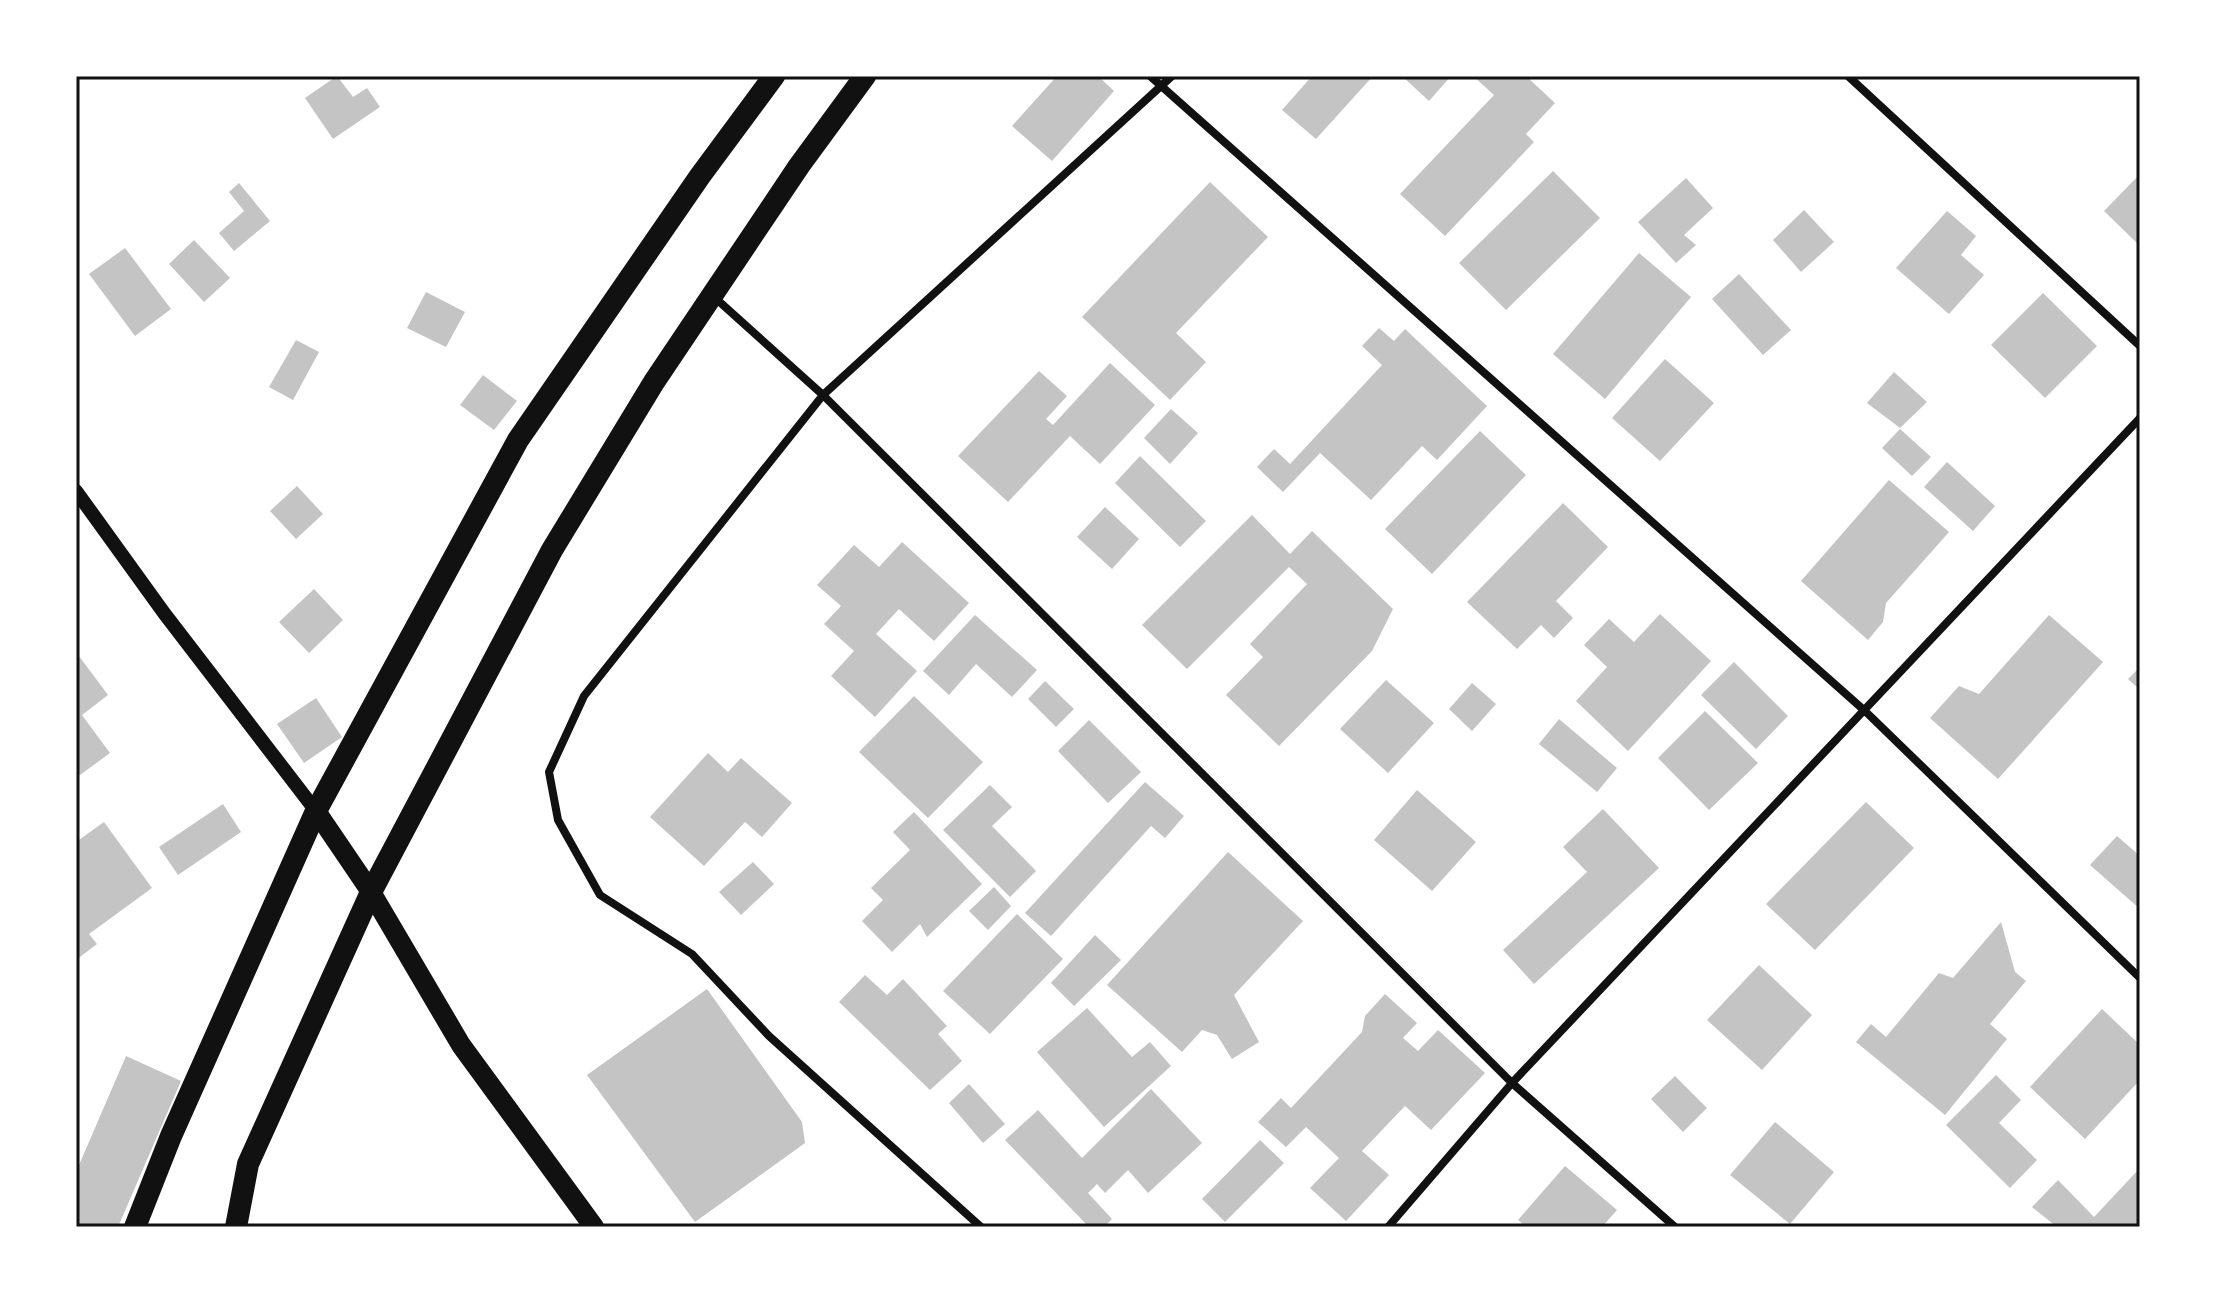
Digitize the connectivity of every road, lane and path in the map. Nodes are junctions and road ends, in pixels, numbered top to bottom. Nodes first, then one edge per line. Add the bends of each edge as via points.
1 (774, 76) edge
2 (865, 76) edge
3 (1150, 76) edge
4 (1172, 76) edge
5 (1848, 76) edge
6 (1162, 86) junction
7 (712, 295) junction
8 (2140, 346) edge
9 (823, 395) junction
10 (2140, 418) edge
11 (76, 491) edge
12 (1865, 711) junction
13 (316, 811) junction
14 (371, 892) junction
15 (2140, 978) edge
16 (1512, 1083) junction
17 (135, 1227) edge
18 (236, 1227) edge
19 (594, 1227) edge
20 (981, 1227) edge
21 (1388, 1227) edge
22 (1675, 1227) edge

1 - 13 highway via 518,440
2 - 7 highway
3 - 6 street
4 - 6 street
5 - 8 street
6 - 9 street
6 - 12 street
7 - 9 street
7 - 14 highway via 552,550
9 - 16 street
9 - 20 street via 584,696 549,772 558,820 600,895 692,954 769,1036
10 - 12 street
11 - 13 street
12 - 15 street
12 - 16 street
13 - 14 main road
13 - 17 highway
14 - 18 highway via 248,1164
14 - 19 main road via 461,1045
16 - 21 street
16 - 22 street

